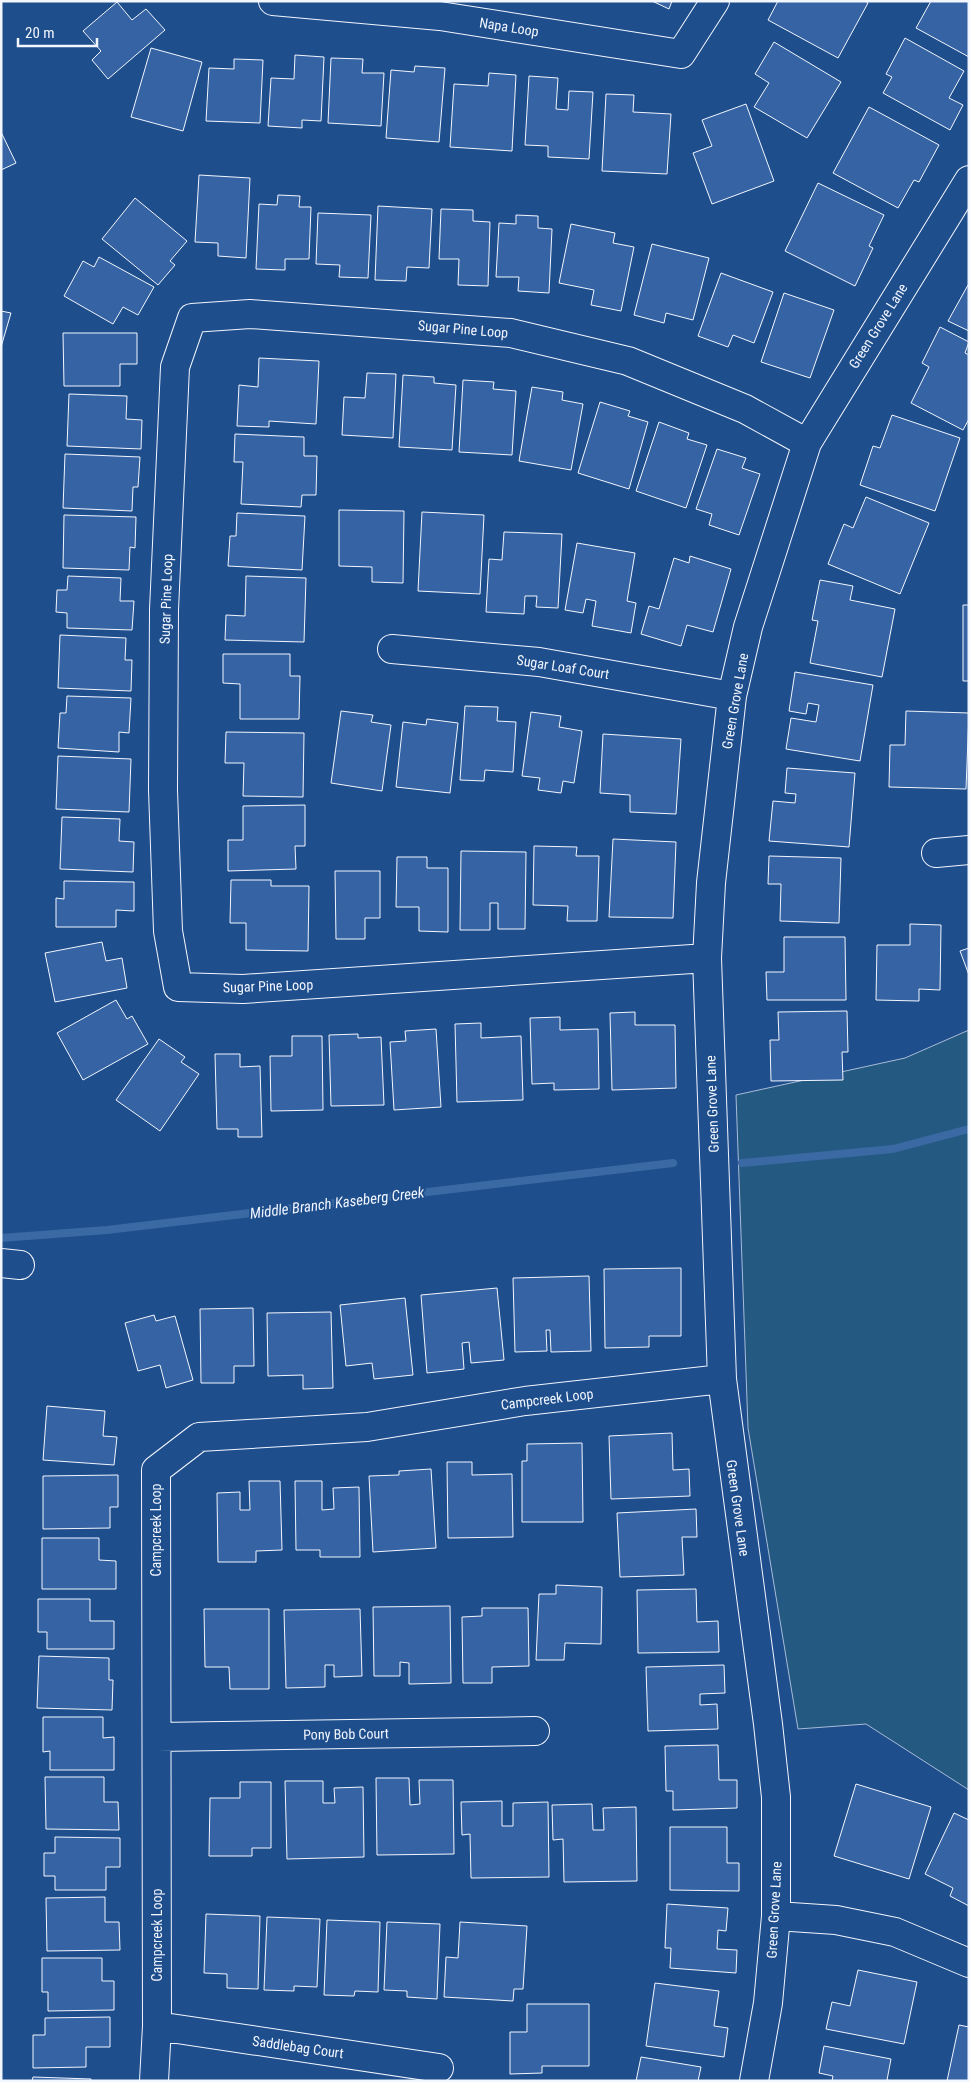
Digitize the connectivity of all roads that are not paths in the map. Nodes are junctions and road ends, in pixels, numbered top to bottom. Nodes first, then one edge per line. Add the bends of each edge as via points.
1 (273, 1) edge
2 (715, 1) edge
3 (969, 180) edge
4 (807, 443) junction
5 (392, 649) dead end
6 (732, 696) junction
7 (969, 850) edge
8 (936, 853) dead end
9 (707, 958) junction
10 (722, 1378) junction
11 (534, 1731) dead end
12 (157, 1737) junction
13 (776, 1916) junction
14 (969, 1964) edge
15 (157, 2026) junction
16 (439, 2068) dead end
17 (154, 2081) edge
18 (754, 2081) edge

1 - 2 street, Napa Loop via 440,16 680,54
3 - 4 street, Green Grove Lane
4 - 6 street, Green Grove Lane via 751,618
4 - 9 street, Sugar Pine Loop via 745,409 628,361 511,333 250,314 192,318 176,367 164,610 163,790 168,931 178,987 243,989
5 - 6 street, Sugar Loaf Court via 539,662
6 - 9 street, Green Grove Lane via 711,883
7 - 8 street
9 - 10 street, Green Grove Lane
10 - 12 street, Campcreek Loop via 526,1401 367,1427 199,1437 156,1470
10 - 13 street, Green Grove Lane via 776,1797
11 - 12 street, Pony Bob Court
12 - 15 street, Campcreek Loop
13 - 14 street via 836,1920 895,1932
13 - 18 street, Green Grove Lane via 768,2003
15 - 16 street, Saddlebag Court
15 - 17 street, Campcreek Loop

